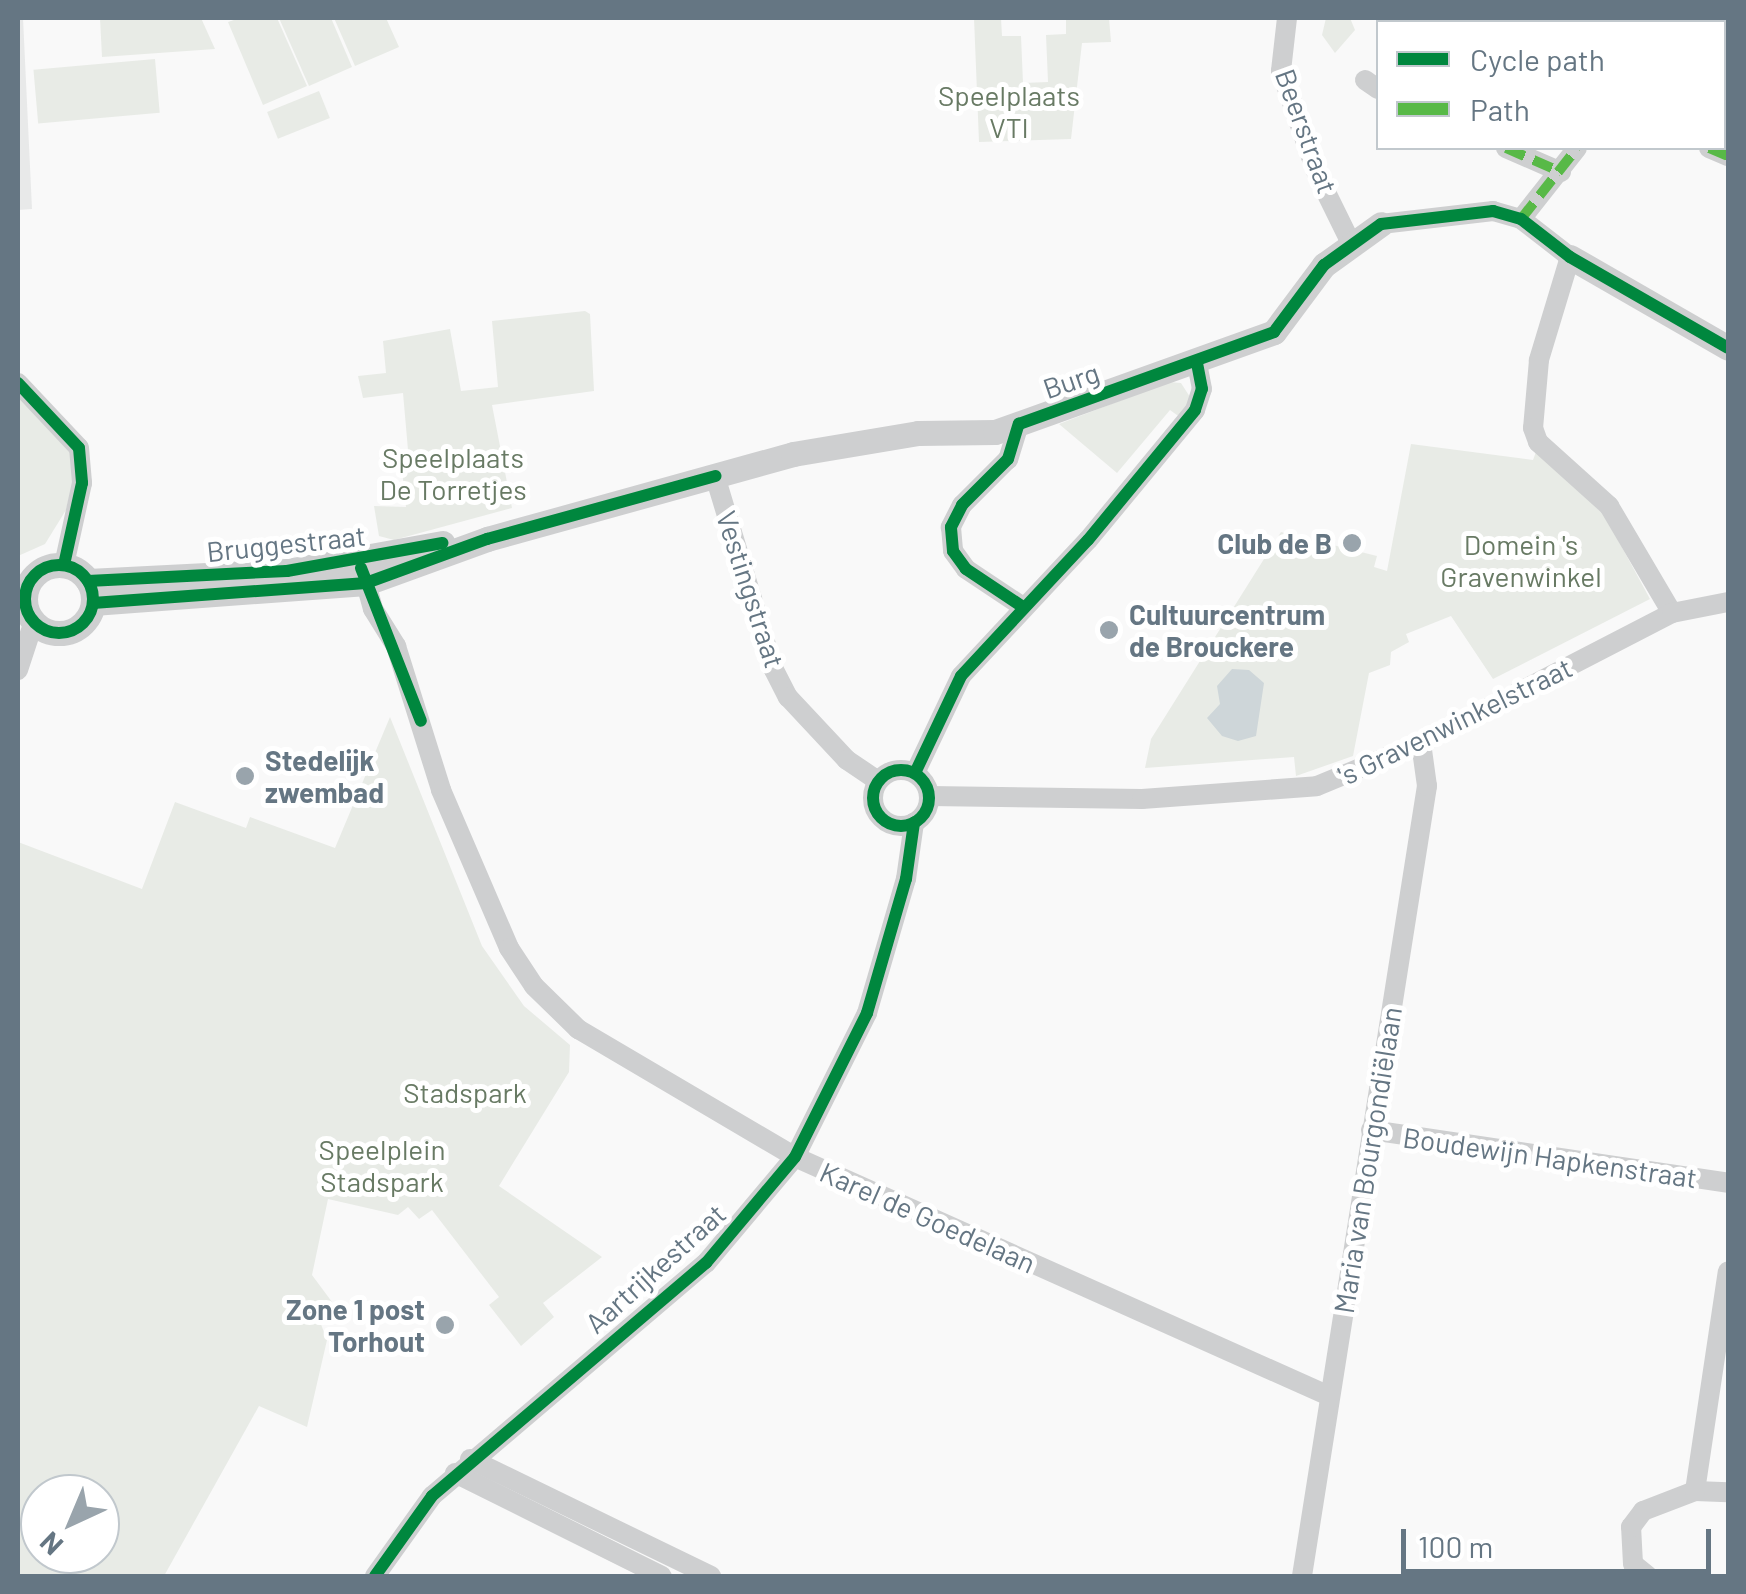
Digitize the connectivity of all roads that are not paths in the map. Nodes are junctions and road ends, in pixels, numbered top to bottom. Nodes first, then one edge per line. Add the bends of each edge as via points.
1 (1287, 18) edge
2 (1511, 150) edge
3 (1575, 150) edge
4 (1561, 172) junction
5 (1521, 219) junction
6 (1382, 224) joint
7 (1350, 241) junction
8 (1570, 257) junction
9 (1728, 348) edge
10 (1197, 363) junction
11 (18, 383) edge
12 (1018, 424) junction
13 (715, 476) junction
14 (64, 565) junction
15 (363, 573) junction
16 (90, 592) junction
17 (25, 600) edge
18 (1728, 602) edge
19 (1023, 607) junction
20 (1672, 613) junction
21 (18, 670) edge
22 (1421, 743) junction
23 (914, 772) junction
24 (878, 781) junction
25 (930, 796) junction
26 (914, 823) junction
27 (1371, 1130) junction
28 (795, 1157) junction
29 (1728, 1183) edge
30 (1728, 1275) edge
31 (1329, 1396) junction
32 (462, 1466) junction
33 (1695, 1492) junction
34 (1728, 1492) edge
35 (663, 1569) edge
36 (375, 1576) edge
37 (711, 1576) edge
38 (1302, 1576) edge
39 (1648, 1576) edge

1 - 7 street, Beerstraat via 1282,71
2 - 4 street
3 - 4 street
4 - 5 street
5 - 6 street, Burg via 1494,211
5 - 8 street
6 - 7 street, Burg
7 - 10 street, Burg via 1274,332
8 - 9 street
8 - 20 street via 1540,360 1538,442 1609,506
10 - 12 street, Burg
10 - 19 street via 1202,389 1195,410
11 - 14 street via 78,448 82,483
12 - 13 street, Bruggestraat via 971,436 918,433 825,448
12 - 19 street, Burg via 1008,459 962,505 951,526 953,551 966,569
13 - 15 street, Bruggestraat
13 - 24 street, Vestingstraat via 773,668 788,697 847,760
14 - 16 street
14 - 17 street via 46,568
15 - 16 street, Bruggestraat
15 - 28 street, Karel de Goedelaan via 396,646 474,869 508,948 534,986 616,1055
16 - 17 street via 72,630 49,632
17 - 21 street
18 - 20 street, 's Gravenwinkelstraat
19 - 23 street via 961,676
20 - 22 street, 's Gravenwinkelstraat
22 - 25 street, 's Gravenwinkelstraat via 1317,786 1252,794
22 - 27 street, Maria van Bourgondiëlaan via 1427,786
23 - 24 street via 894,770
23 - 25 street
24 - 26 street via 873,797 880,816 895,825
25 - 26 street
26 - 28 street, Aartrijkestraat via 906,879 867,1013
27 - 29 street, Boudewijn Hapkenstraat
27 - 31 street, Maria van Bourgondiëlaan
28 - 31 street, Karel de Goedelaan
28 - 32 street, Aartrijkestraat via 706,1263
30 - 33 street
31 - 38 street, Maria van Bourgondiëlaan
32 - 35 street
32 - 36 street, Aartrijkestraat
33 - 34 street
33 - 39 street via 1643,1511 1632,1527 1633,1564
35 - 37 street

